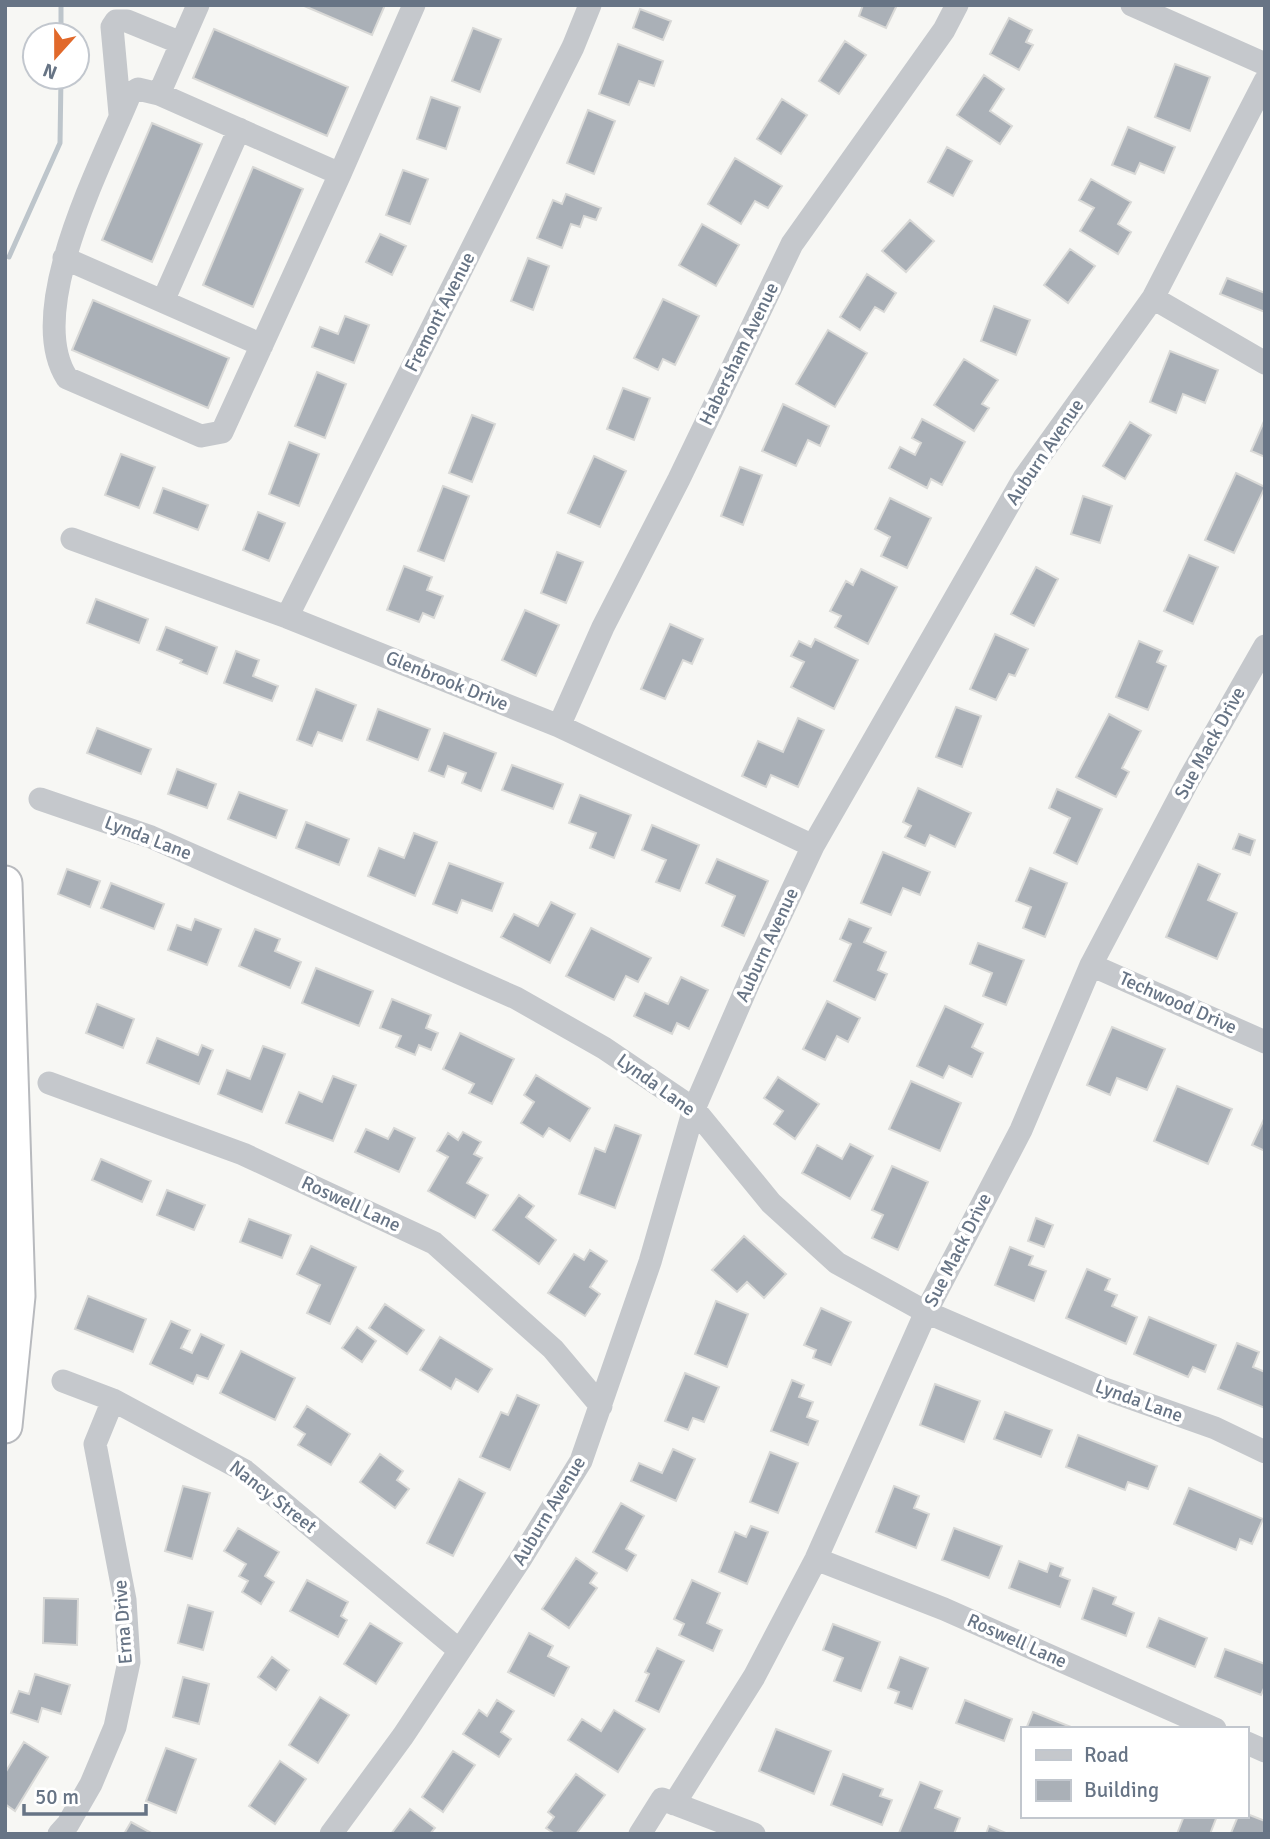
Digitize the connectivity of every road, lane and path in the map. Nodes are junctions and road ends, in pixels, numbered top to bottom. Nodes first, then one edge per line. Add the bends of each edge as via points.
1 (198, 5) edge
2 (414, 5) edge
3 (590, 5) edge
4 (957, 5) edge
5 (1132, 5) edge
6 (181, 43) junction
7 (1265, 64) edge
8 (1265, 81) edge
9 (159, 93) junction
10 (120, 118) junction
11 (239, 129) junction
12 (340, 174) junction
13 (64, 258) junction
14 (1153, 298) junction
15 (163, 301) junction
16 (262, 345) junction
17 (1265, 363) edge
18 (72, 539) dead end
19 (286, 617) junction
20 (1265, 646) edge
21 (559, 726) junction
22 (40, 799) dead end
23 (813, 846) junction
24 (5, 883) edge
25 (1091, 965) junction
26 (1265, 1042) edge
27 (49, 1083) dead end
28 (694, 1109) junction
29 (926, 1312) junction
30 (63, 1381) dead end
31 (113, 1400) junction
32 (601, 1406) junction
33 (5, 1426) edge
34 (1265, 1452) edge
35 (816, 1559) junction
36 (459, 1650) junction
37 (1210, 1727) edge
38 (1249, 1744) edge
39 (1265, 1751) edge
40 (674, 1804) junction
41 (730, 1830) edge
42 (59, 1834) edge
43 (331, 1834) edge
44 (640, 1834) edge
45 (754, 1834) edge

1 - 6 street
2 - 12 street
3 - 19 street, Fremont Avenue
4 - 21 street, Habersham Avenue via 944,30 792,244
5 - 7 street
6 - 9 street
6 - 10 street via 127,21 116,21 112,27
8 - 14 street, Auburn Avenue
9 - 10 street via 138,89 130,94
9 - 11 street
10 - 13 street
11 - 12 street
11 - 15 street
12 - 16 street
13 - 15 street
13 - 16 street via 54,323 58,360 67,378 201,436 212,435 222,432
14 - 17 street
14 - 23 street, Auburn Avenue via 1024,478
15 - 16 street
18 - 19 street, Glenbrook Drive
19 - 21 street, Glenbrook Drive
20 - 25 street, Sue Mack Drive
21 - 23 street, Glenbrook Drive
22 - 28 street, Lynda Lane via 151,837 516,998 604,1048
23 - 28 street, Auburn Avenue
24 - 33 highway via 18,1296
25 - 26 street, Techwood Drive
25 - 29 street, Sue Mack Drive via 1021,1130
27 - 32 street, Roswell Lane via 243,1154 434,1243 553,1349
28 - 29 street, Lynda Lane via 771,1203 837,1263
28 - 32 street, Auburn Avenue via 650,1262
29 - 34 street, Lynda Lane
29 - 35 street, Sue Mack Drive
30 - 31 street, Nancy Street
31 - 36 street, Nancy Street via 245,1471
31 - 42 street, Erna Drive via 95,1444 125,1600 129,1662 116,1727 90,1784
32 - 36 street, Auburn Avenue via 581,1461
35 - 37 street, Roswell Lane via 944,1609
35 - 40 street, Sue Mack Drive via 754,1677
36 - 43 street, Auburn Avenue
38 - 39 street
40 - 41 street
40 - 44 street, Sue Mack Drive via 662,1799
41 - 45 street

